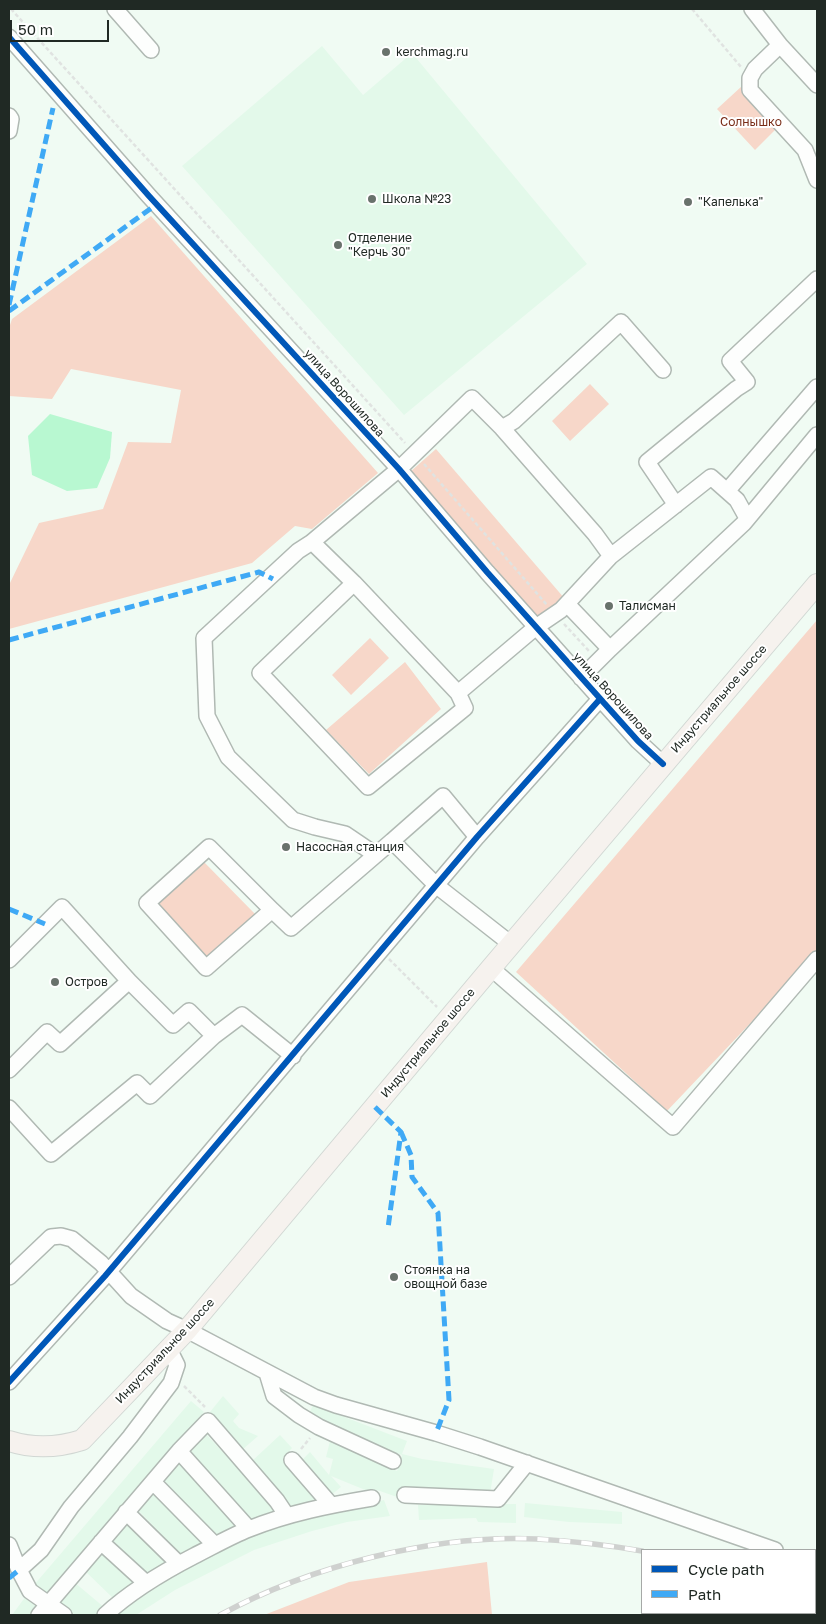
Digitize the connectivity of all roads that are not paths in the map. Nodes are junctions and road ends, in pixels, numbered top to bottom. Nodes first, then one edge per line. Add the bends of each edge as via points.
1 (115, 9) edge
2 (752, 9) edge
3 (9, 37) edge
4 (780, 46) junction
5 (151, 50) dead end
6 (817, 63) edge
7 (805, 72) junction
8 (817, 85) edge
9 (9, 116) edge
10 (9, 131) edge
11 (817, 180) edge
12 (817, 279) edge
13 (663, 370) dead end
14 (817, 387) edge
15 (502, 428) junction
16 (817, 435) edge
17 (399, 469) junction
18 (727, 491) junction
19 (676, 505) junction
20 (747, 518) junction
21 (312, 542) junction
22 (611, 556) junction
23 (354, 583) junction
24 (817, 584) edge
25 (568, 604) junction
26 (536, 626) junction
27 (610, 648) junction
28 (582, 678) junction
29 (458, 693) junction
30 (600, 699) junction
31 (664, 764) junction
32 (477, 837) junction
33 (392, 841) junction
34 (376, 855) junction
35 (436, 886) junction
36 (272, 910) junction
37 (511, 944) junction
38 (817, 959) edge
39 (9, 960) edge
40 (490, 968) junction
41 (129, 981) junction
42 (214, 1036) junction
43 (293, 1056) junction
44 (9, 1070) edge
45 (9, 1108) edge
46 (109, 1271) junction
47 (9, 1277) edge
48 (187, 1330) junction
49 (169, 1349) junction
50 (267, 1373) junction
51 (9, 1382) edge
52 (9, 1442) edge
53 (179, 1451) junction
54 (292, 1460) road end
55 (393, 1461) dead end
56 (528, 1463) junction
57 (153, 1482) junction
58 (405, 1495) dead end
59 (372, 1498) dead end
60 (331, 1505) junction
61 (126, 1512) junction
62 (287, 1516) junction
63 (248, 1529) junction
64 (101, 1542) junction
65 (9, 1545) edge
66 (215, 1545) junction
67 (772, 1549) edge
68 (179, 1564) junction
69 (19, 1570) junction
70 (146, 1583) junction
71 (43, 1609) edge
72 (64, 1615) edge
73 (106, 1615) edge

1 - 5 street
2 - 4 street
3 - 17 street, улица Ворошилова via 149,196
4 - 7 street
4 - 11 street via 755,69 750,78 750,90 805,150
6 - 7 street
7 - 8 street
9 - 10 street
12 - 19 street via 730,361 747,382 647,462
13 - 15 street via 620,322
14 - 18 street
15 - 17 street via 472,398
15 - 22 street
16 - 20 street
17 - 21 street
17 - 26 street, улица Ворошилова
18 - 19 street via 711,477
18 - 20 street via 737,500
19 - 22 street
20 - 27 street
21 - 23 street
21 - 34 street via 298,551 204,638 207,716 228,756 293,820 345,834
22 - 25 street
23 - 29 street
23 - 29 street via 260,673 368,787 465,708
24 - 31 main road, Индустриальное шоссе
25 - 26 street
25 - 27 street
26 - 28 street, улица Ворошилова
26 - 29 street
27 - 28 street
28 - 30 street, улица Ворошилова
30 - 31 street, улица Ворошилова via 640,744
30 - 32 street
31 - 37 main road, Индустриальное шоссе
32 - 33 street via 443,796
32 - 35 street
33 - 34 street
33 - 35 street
34 - 36 street via 291,928
35 - 37 street
35 - 43 street
36 - 36 street via 206,968 147,903 210,847
37 - 40 main road, Индустриальное шоссе
38 - 40 street via 673,1127
39 - 41 street via 62,907
40 - 48 main road, Индустриальное шоссе
41 - 42 street via 173,1025 189,1011
41 - 44 street via 60,1044 47,1032
42 - 43 street via 242,1015
42 - 45 street via 150,1096 137,1083 51,1154
43 - 46 street
46 - 47 street via 72,1239 61,1236 51,1237
46 - 48 street via 131,1296 166,1322
46 - 51 street
48 - 49 main road, Индустриальное шоссе
48 - 50 street
49 - 52 main road, Индустриальное шоссе via 82,1440 43,1448
49 - 69 street via 177,1365 171,1383 71,1507 41,1550
50 - 55 street via 274,1396 319,1428
50 - 56 street via 336,1405
53 - 57 street
53 - 62 street via 208,1420 278,1501
53 - 63 street
54 - 60 street
56 - 58 street via 498,1499
56 - 67 street
57 - 61 street
57 - 66 street
59 - 60 street
60 - 62 street
61 - 64 street
61 - 68 street
62 - 63 street
63 - 66 street
64 - 70 street
64 - 71 street
65 - 69 street
66 - 68 street
68 - 70 street
69 - 71 street
70 - 73 street
71 - 72 street

